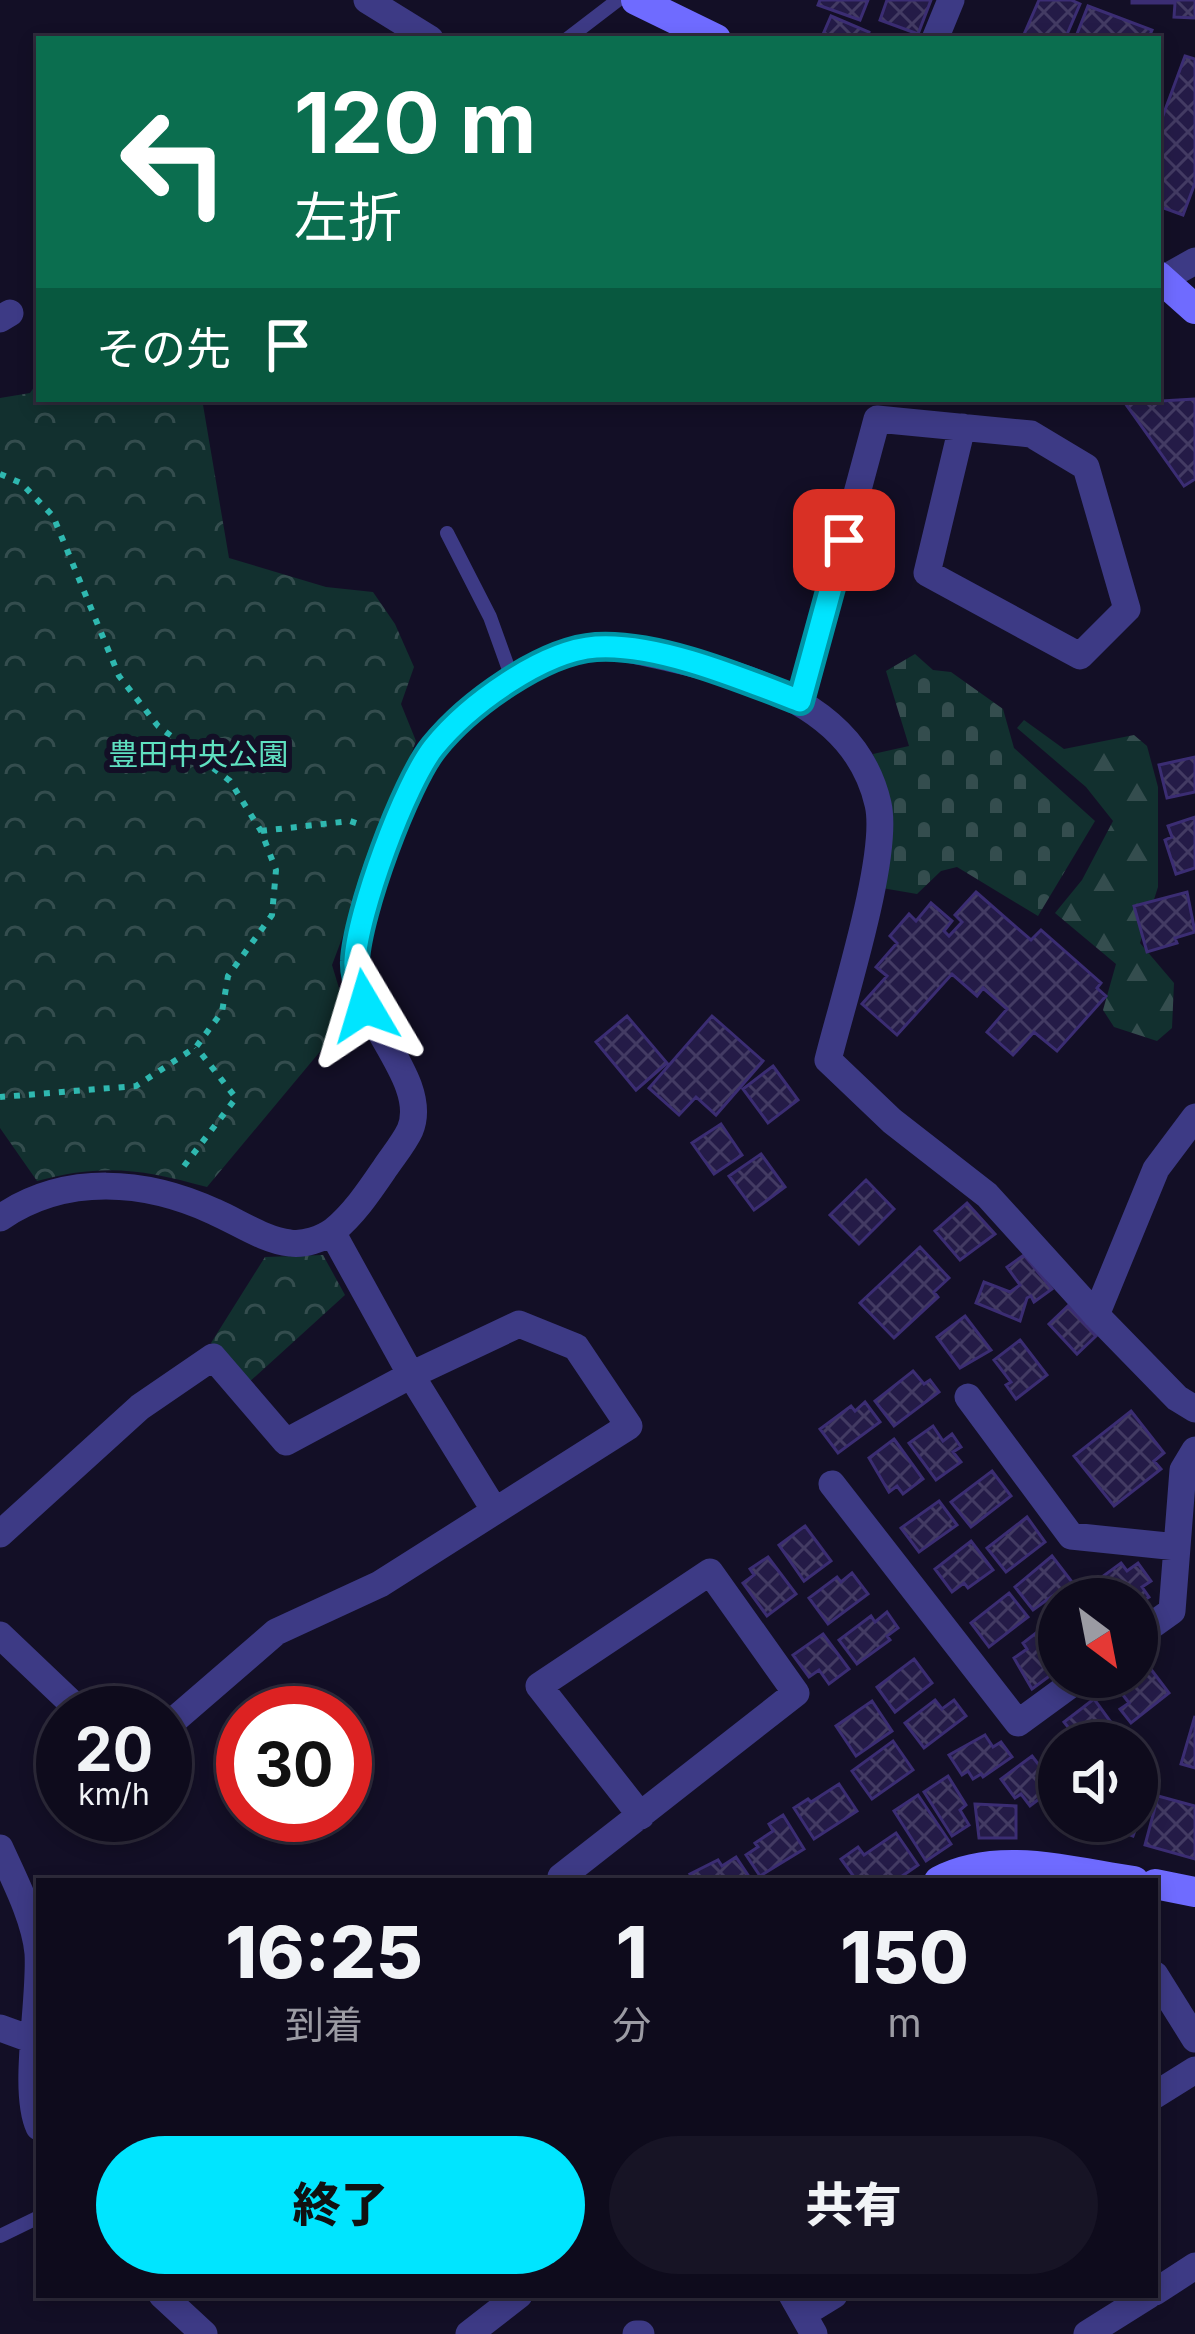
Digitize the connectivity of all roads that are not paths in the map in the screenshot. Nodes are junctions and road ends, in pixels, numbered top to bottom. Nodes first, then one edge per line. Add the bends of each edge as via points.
1 (367, 0) edge
2 (618, 0) edge
3 (636, 0) edge
4 (951, 0) edge
5 (425, 36) edge
6 (570, 36) edge
7 (710, 36) edge
8 (936, 36) edge
9 (1195, 261) edge
10 (1161, 278) edge
11 (1161, 279) edge
12 (1195, 309) edge
13 (877, 409) edge
14 (962, 427) junction
15 (446, 533) dead end
16 (513, 681) junction
17 (800, 701) junction
18 (1195, 1117) edge
19 (0, 1219) edge
20 (332, 1232) junction
21 (1096, 1315) junction
22 (411, 1376) junction
23 (968, 1397) dead end
24 (1195, 1409) edge
25 (1195, 1450) edge
26 (832, 1484) dead end
27 (495, 1511) junction
28 (0, 1534) edge
29 (1177, 1547) junction
30 (1158, 1621) edge
31 (0, 1635) edge
32 (54, 1686) edge
33 (1052, 1698) edge
34 (192, 1704) edge
35 (640, 1816) junction
36 (0, 1848) edge
37 (562, 1878) edge
38 (945, 1878) edge
39 (1113, 1878) edge
40 (1158, 1885) edge
41 (1195, 1892) edge
42 (36, 1943) edge
43 (1158, 1981) edge
44 (0, 2028) edge
45 (1195, 2039) edge
46 (36, 2041) edge
47 (1195, 2070) edge
48 (1158, 2093) edge
49 (36, 2120) edge
50 (36, 2218) edge
51 (0, 2236) edge
52 (1195, 2266) edge
53 (1158, 2289) edge
54 (165, 2298) edge
55 (515, 2298) edge
56 (829, 2298) edge
57 (1145, 2298) edge
58 (803, 2314) edge
59 (1096, 2332) edge
60 (204, 2334) edge
61 (469, 2334) edge

1 - 5 street
2 - 6 lane
3 - 7 street
4 - 8 street
9 - 10 street
11 - 12 street
13 - 14 street
13 - 17 street
14 - 14 street via 1030,434 1086,467 1127,609 1080,656 927,573
15 - 16 lane
16 - 17 street via 579,649 619,648 713,668
16 - 20 street via 431,749 363,915 354,965 365,1006 409,1088 412,1118 364,1199
17 - 21 street via 861,759 882,828 828,1060 987,1195
18 - 21 street via 1156,1169
19 - 20 street via 43,1196 103,1185 164,1192 292,1244
20 - 22 street
21 - 24 street
22 - 27 street
22 - 27 street via 519,1324 576,1347 629,1426
22 - 28 street via 286,1442 212,1357 140,1407
23 - 29 street via 1071,1537
25 - 29 street via 1184,1470
26 - 33 street via 1018,1723
27 - 34 street via 380,1584 275,1632
29 - 30 street via 1172,1611
31 - 32 street
35 - 35 street via 796,1693 710,1572 538,1685
35 - 37 street
36 - 42 street
38 - 39 street via 970,1866 1027,1866
40 - 41 street
43 - 45 street
44 - 46 street
46 - 49 street
47 - 48 street
50 - 51 lane
52 - 53 street
54 - 60 street
55 - 61 street
56 - 58 street
57 - 59 street

